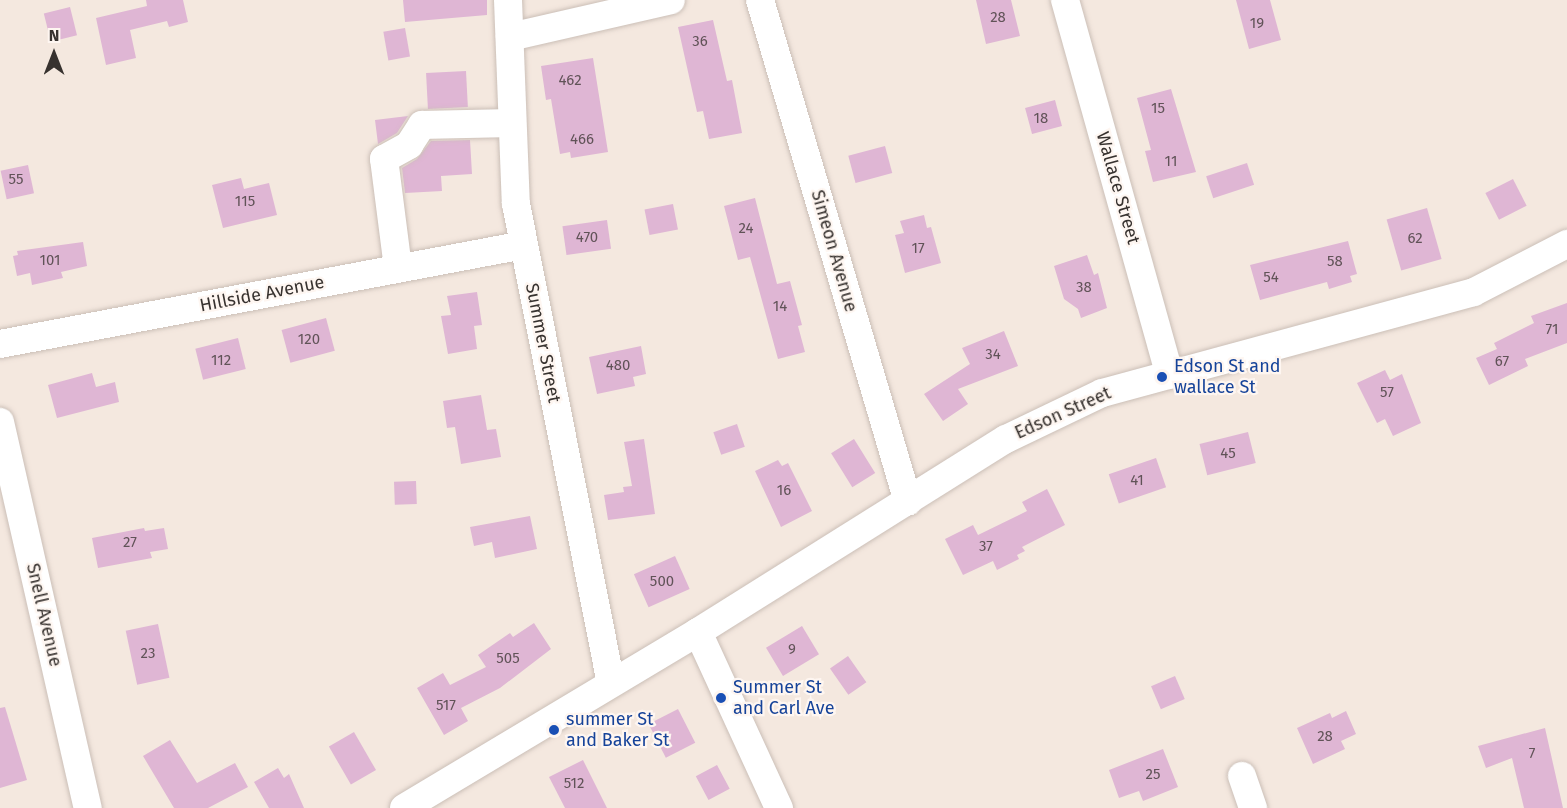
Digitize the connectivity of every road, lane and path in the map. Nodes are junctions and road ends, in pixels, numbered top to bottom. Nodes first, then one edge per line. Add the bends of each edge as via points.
1 (508, 0) edge
2 (671, 0) edge
3 (760, 0) edge
4 (1065, 0) edge
5 (510, 37) junction
6 (511, 123) junction
7 (1567, 244) edge
8 (524, 245) junction
9 (399, 268) junction
10 (0, 344) edge
11 (1170, 375) junction
12 (0, 422) edge
13 (908, 502) junction
14 (698, 632) junction
15 (611, 683) junction
16 (1242, 776) dead end
17 (88, 808) edge
18 (404, 808) edge
19 (779, 808) edge
20 (1253, 808) edge

1 - 5 street, Summer Street
2 - 5 street
3 - 13 street, Simeon Avenue
4 - 11 street, Wallace Street
5 - 6 street, Summer Street
6 - 8 street, Summer Street via 516,204
6 - 9 street via 422,125 409,145 384,159
7 - 11 street, Edson Street via 1474,292
8 - 9 street, Hillside Avenue
8 - 15 street, Summer Street
9 - 10 street, Hillside Avenue
11 - 13 street, Edson Street via 1102,393 1006,439
12 - 17 street, Snell Avenue
13 - 14 street, Edson Street
14 - 15 street
14 - 19 street
15 - 18 street
16 - 20 street

